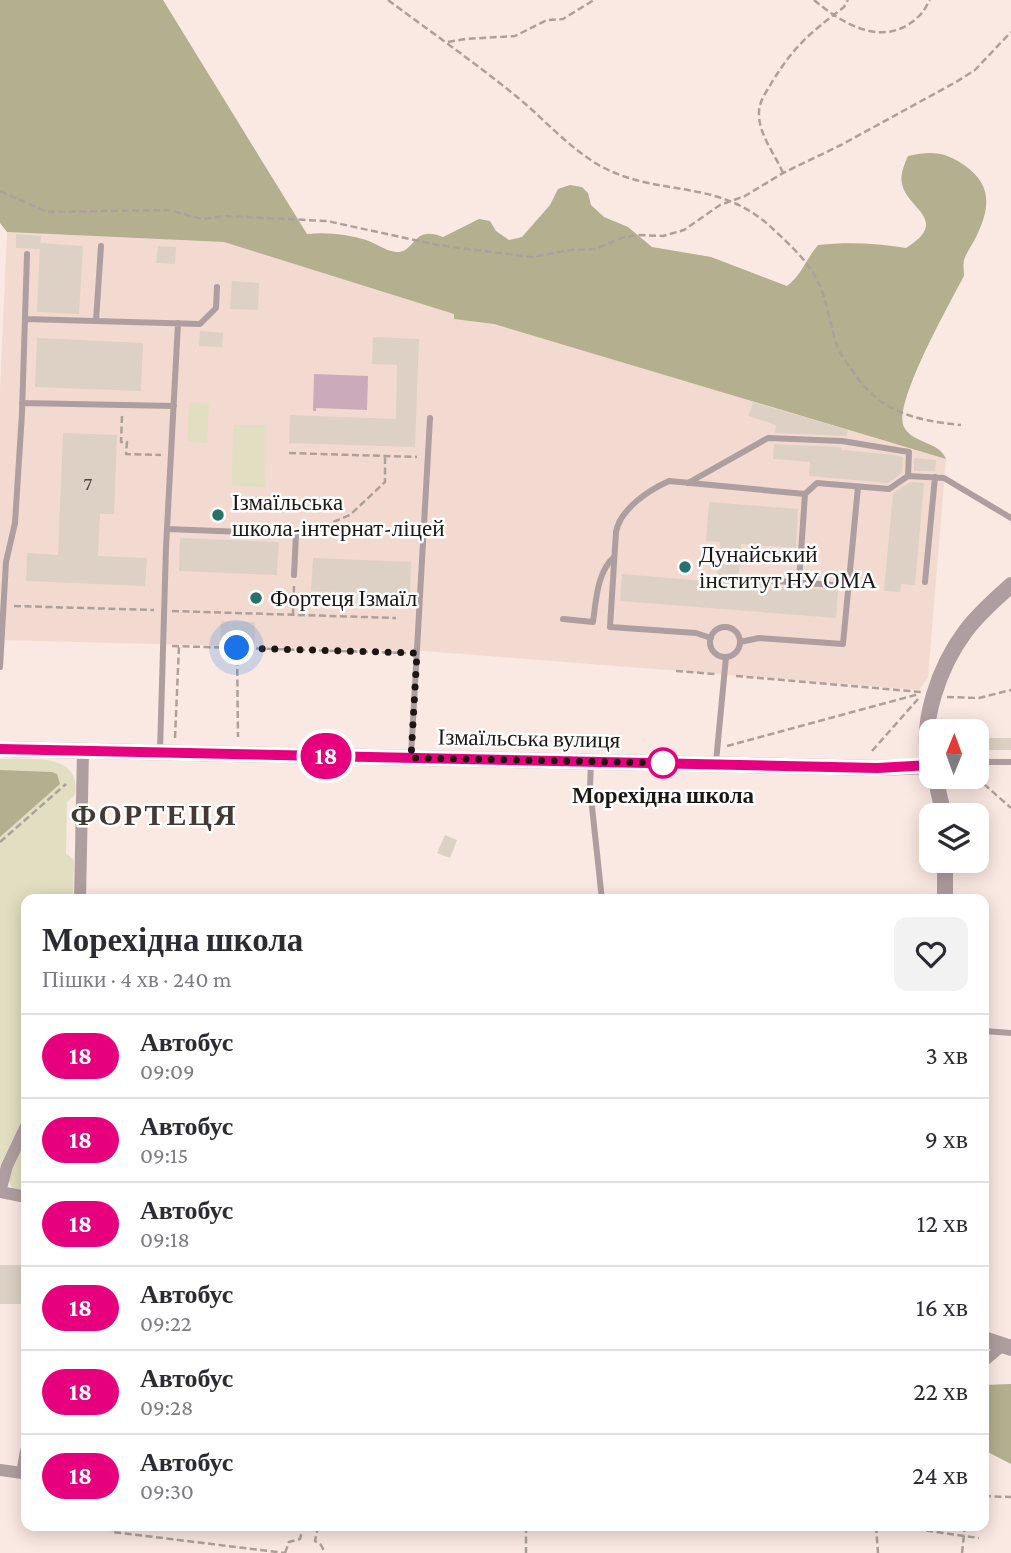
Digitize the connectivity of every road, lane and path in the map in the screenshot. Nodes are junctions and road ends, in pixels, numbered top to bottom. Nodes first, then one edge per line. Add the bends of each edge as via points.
1 (388, 0) edge
2 (594, 0) edge
3 (814, 0) edge
4 (848, 0) edge
5 (930, 0) edge
6 (832, 16) junction
7 (1011, 32) edge
8 (448, 42) junction
9 (783, 173) junction
10 (0, 191) edge
11 (731, 201) junction
12 (101, 246) dead end
13 (27, 254) dead end
14 (217, 287) dead end
15 (25, 319) junction
16 (96, 321) junction
17 (178, 323) junction
18 (22, 403) junction
19 (174, 406) junction
20 (122, 415) dead end
21 (430, 418) dead end
22 (961, 425) dead end
23 (289, 453) dead end
24 (167, 456) dead end
25 (384, 456) junction
26 (417, 457) dead end
27 (908, 476) junction
28 (935, 477) junction
29 (688, 483) junction
30 (858, 487) junction
31 (806, 494) junction
32 (1011, 518) edge
33 (167, 529) junction
34 (314, 530) dead end
35 (614, 557) junction
36 (294, 575) joint
37 (747, 579) dead end
38 (799, 582) junction
39 (925, 582) dead end
40 (1011, 585) edge
41 (849, 586) junction
42 (3, 605) junction
43 (161, 610) dead end
44 (169, 611) dead end
45 (293, 614) junction
46 (396, 618) dead end
47 (564, 619) dead end
48 (711, 638) junction
49 (740, 642) junction
50 (164, 646) junction
51 (180, 646) junction
52 (237, 648) junction
53 (417, 653) junction
54 (726, 657) junction
55 (0, 667) edge
56 (676, 671) dead end
57 (720, 675) dead end
58 (731, 676) dead end
59 (1011, 690) edge
60 (926, 692) junction
61 (944, 697) dead end
62 (929, 719) edge
63 (238, 737) dead end
64 (175, 741) dead end
65 (727, 747) dead end
66 (0, 749) edge
67 (83, 751) junction
68 (872, 751) dead end
69 (160, 753) junction
70 (411, 758) junction
71 (591, 762) junction
72 (989, 762) edge
73 (1011, 762) edge
74 (716, 764) junction
75 (919, 766) edge
76 (66, 784) dead end
77 (989, 789) edge
78 (1011, 808) edge
79 (0, 842) edge
80 (945, 873) edge
81 (80, 894) edge
82 (601, 894) edge
83 (945, 894) edge
84 (989, 1031) edge
85 (1011, 1033) edge
86 (21, 1137) edge
87 (0, 1192) edge
88 (21, 1196) edge
89 (989, 1341) edge
90 (1007, 1347) edge
91 (989, 1359) edge
92 (0, 1470) edge
93 (21, 1473) edge
94 (989, 1496) edge
95 (1011, 1497) edge
96 (112, 1531) edge
97 (302, 1531) edge
98 (317, 1531) edge
99 (526, 1531) edge
100 (876, 1531) edge
101 (933, 1531) edge
102 (964, 1531) edge
103 (964, 1535) junction
104 (979, 1538) dead end
105 (285, 1553) edge
106 (325, 1553) edge
107 (526, 1553) edge
108 (878, 1553) edge
109 (962, 1553) edge

1 - 8 path
2 - 8 path via 563,19 547,20 515,36
3 - 6 path
4 - 6 path
5 - 6 path via 910,22 880,34
6 - 9 path via 803,39 762,99 762,129
7 - 9 path via 975,70 956,82
8 - 11 path via 598,165 628,177
9 - 11 path
10 - 11 path via 47,212 168,210 202,219 327,221 437,245 531,257 595,248 622,237 674,233
11 - 22 path via 755,214 818,281 839,350 877,400 902,415
12 - 16 lane
13 - 15 lane
14 - 17 lane via 216,308 200,324
15 - 16 lane
15 - 18 lane
16 - 17 lane
17 - 19 lane
18 - 19 lane
18 - 42 lane via 15,523
19 - 33 lane
20 - 24 path via 121,442 127,442 126,454
21 - 53 lane
23 - 25 path
25 - 26 path
25 - 34 path via 385,482 350,515
27 - 28 lane
27 - 29 lane via 909,452 842,441 776,438 761,441
27 - 30 lane via 889,489
28 - 32 lane
28 - 39 lane
29 - 31 lane
29 - 35 lane via 662,484 625,513 617,525
30 - 31 lane via 817,483
30 - 41 lane
31 - 38 lane
33 - 36 lane via 296,534
33 - 50 lane
35 - 47 lane via 603,576 593,622
35 - 48 lane via 610,627
36 - 45 path
37 - 38 lane
38 - 41 lane
40 - 62 street via 975,620 950,656
41 - 49 lane via 843,644 759,638
42 - 43 path
42 - 55 lane
44 - 45 path
45 - 46 path
48 - 49 lane via 725,627 734,630
48 - 54 lane via 713,651
49 - 54 lane via 737,651
50 - 51 path
50 - 69 lane
51 - 52 path
51 - 64 path
52 - 53 path
52 - 63 path
53 - 70 lane
54 - 74 lane
56 - 57 path
58 - 60 path
59 - 61 path via 979,698
60 - 65 path
60 - 68 path
66 - 67 street, Ізмаїльська вулиця
67 - 69 street, Ізмаїльська вулиця
67 - 81 street
69 - 70 street, Ізмаїльська вулиця
70 - 71 street, Ізмаїльська вулиця
71 - 74 street, Ізмаїльська вулиця
71 - 82 lane
72 - 73 lane
74 - 75 street, Ізмаїльська вулиця
76 - 79 path
77 - 78 path
80 - 83 street
84 - 85 lane
86 - 87 street
87 - 88 street
89 - 90 street
90 - 91 street
92 - 93 street
94 - 95 path
96 - 105 path
97 - 105 path via 300,1539 289,1542
98 - 106 path via 315,1541
99 - 107 path
100 - 108 path
101 - 103 path
102 - 103 path
103 - 104 path
103 - 109 path

